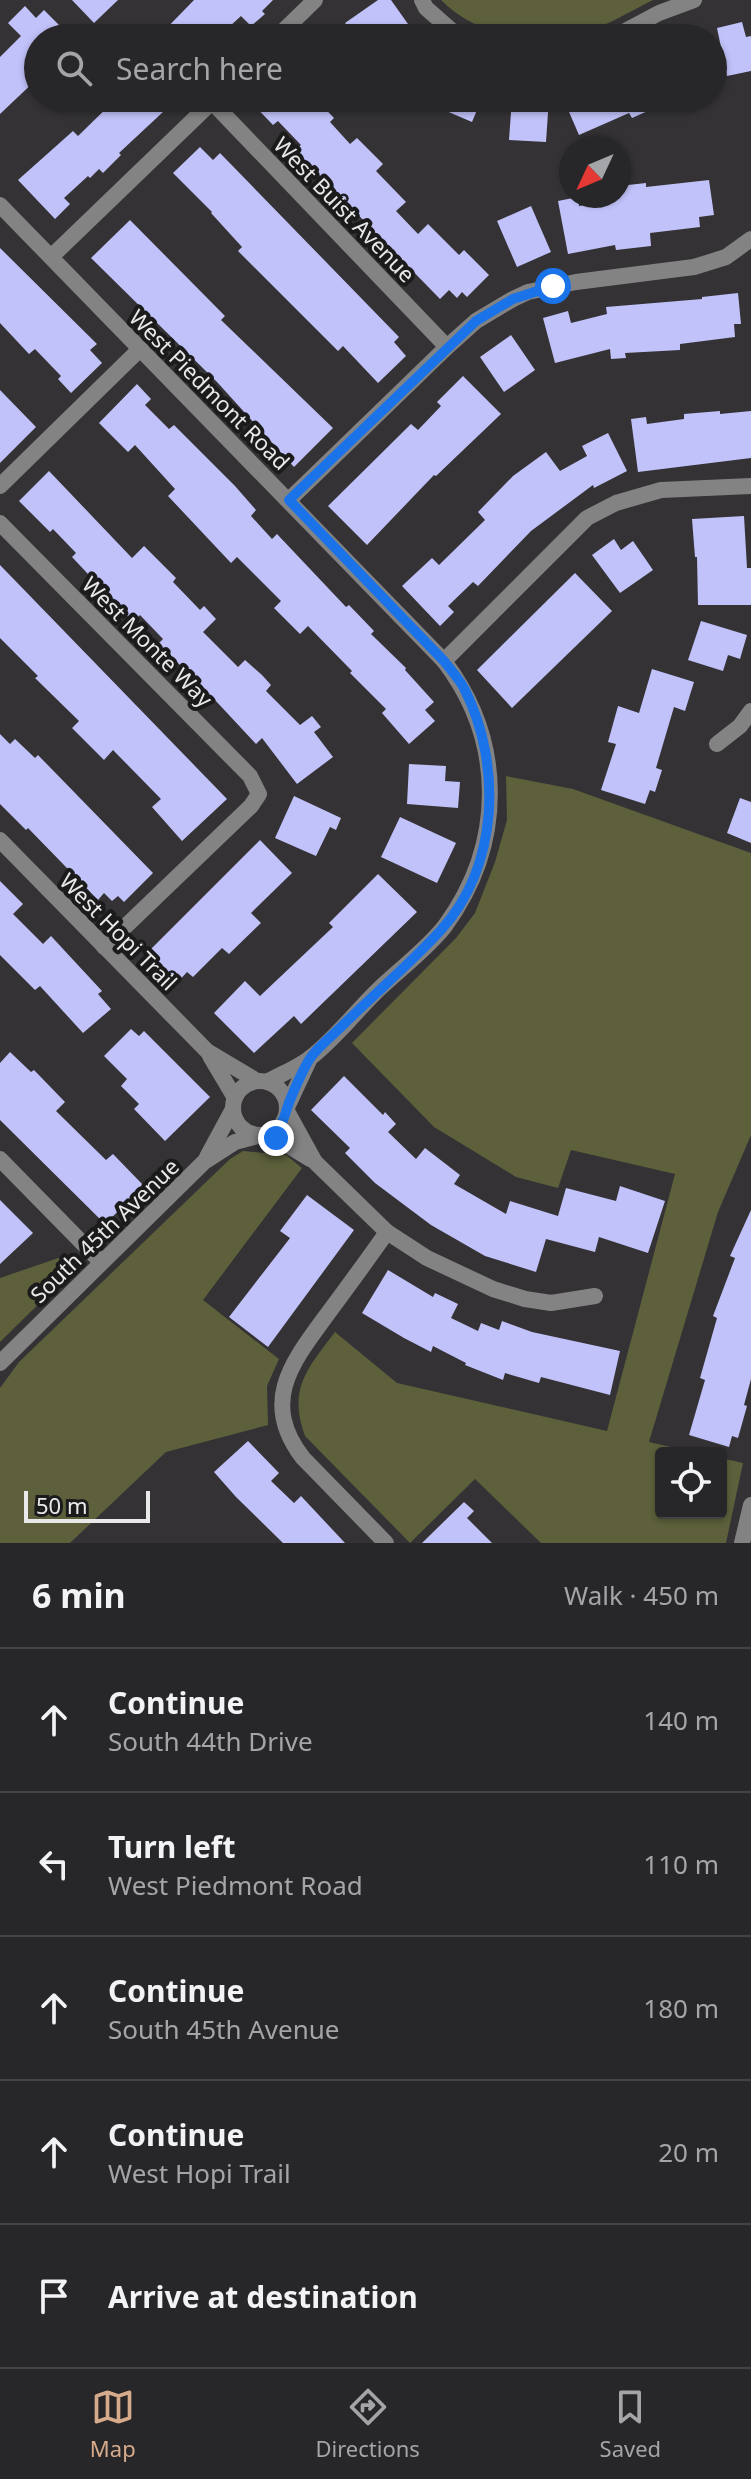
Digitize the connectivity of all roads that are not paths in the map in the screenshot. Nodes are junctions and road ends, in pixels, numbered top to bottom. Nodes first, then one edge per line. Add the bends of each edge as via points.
1 (315, 0) edge
2 (422, 0) edge
3 (694, 0) edge
4 (290, 24) edge
5 (444, 24) edge
6 (638, 24) edge
7 (202, 112) edge
8 (225, 112) edge
9 (0, 205) edge
10 (751, 239) edge
11 (51, 257) junction
12 (447, 347) junction
13 (140, 349) junction
14 (0, 486) edge
15 (751, 486) edge
16 (289, 500) junction
17 (0, 523) edge
18 (444, 661) junction
19 (751, 711) edge
20 (717, 744) dead end
21 (0, 840) edge
22 (104, 947) junction
23 (207, 1051) junction
24 (310, 1058) junction
25 (262, 1082) junction
26 (234, 1104) junction
27 (288, 1109) junction
28 (261, 1136) junction
29 (0, 1159) edge
30 (204, 1162) junction
31 (315, 1162) junction
32 (387, 1232) junction
33 (101, 1262) junction
34 (595, 1296) dead end
35 (0, 1363) edge
36 (751, 1505) edge
37 (386, 1543) edge
38 (742, 1543) edge

1 - 4 street
2 - 5 street
3 - 6 street
7 - 11 street
8 - 12 street, West Buist Avenue
9 - 11 street, West Piedmont Road
10 - 12 street via 726,257 694,267 528,292 476,321
11 - 13 street, West Piedmont Road
12 - 16 street
13 - 14 street
13 - 16 street, West Piedmont Road
15 - 18 street via 661,490 587,518
16 - 18 street, West Piedmont Road
17 - 22 street, West Monte Way via 250,776 259,794
18 - 24 street, West Piedmont Road via 464,687 488,756 489,811 479,863 443,928
19 - 20 street
21 - 22 street, West Hopi Trail
22 - 23 street, West Hopi Trail
23 - 25 street, West Hopi Trail
23 - 26 street, West Hopi Trail
24 - 25 street
24 - 27 street
25 - 26 street via 243,1087
25 - 27 street, West Hopi Trail via 281,1090
26 - 28 street, West Hopi Trail via 240,1127
26 - 30 street, South 45th Avenue
27 - 28 street via 279,1128
27 - 31 street, West Hopi Trail
28 - 30 street, South 45th Avenue via 235,1142
28 - 31 street, West Hopi Trail via 276,1138
29 - 33 street
30 - 33 street, South 45th Avenue
31 - 32 street, West Hopi Trail
32 - 34 street, West Hopi Trail via 456,1273 525,1299 551,1303
32 - 37 street via 292,1363 282,1401 283,1425 292,1443
33 - 35 street, South 45th Avenue
36 - 38 street

